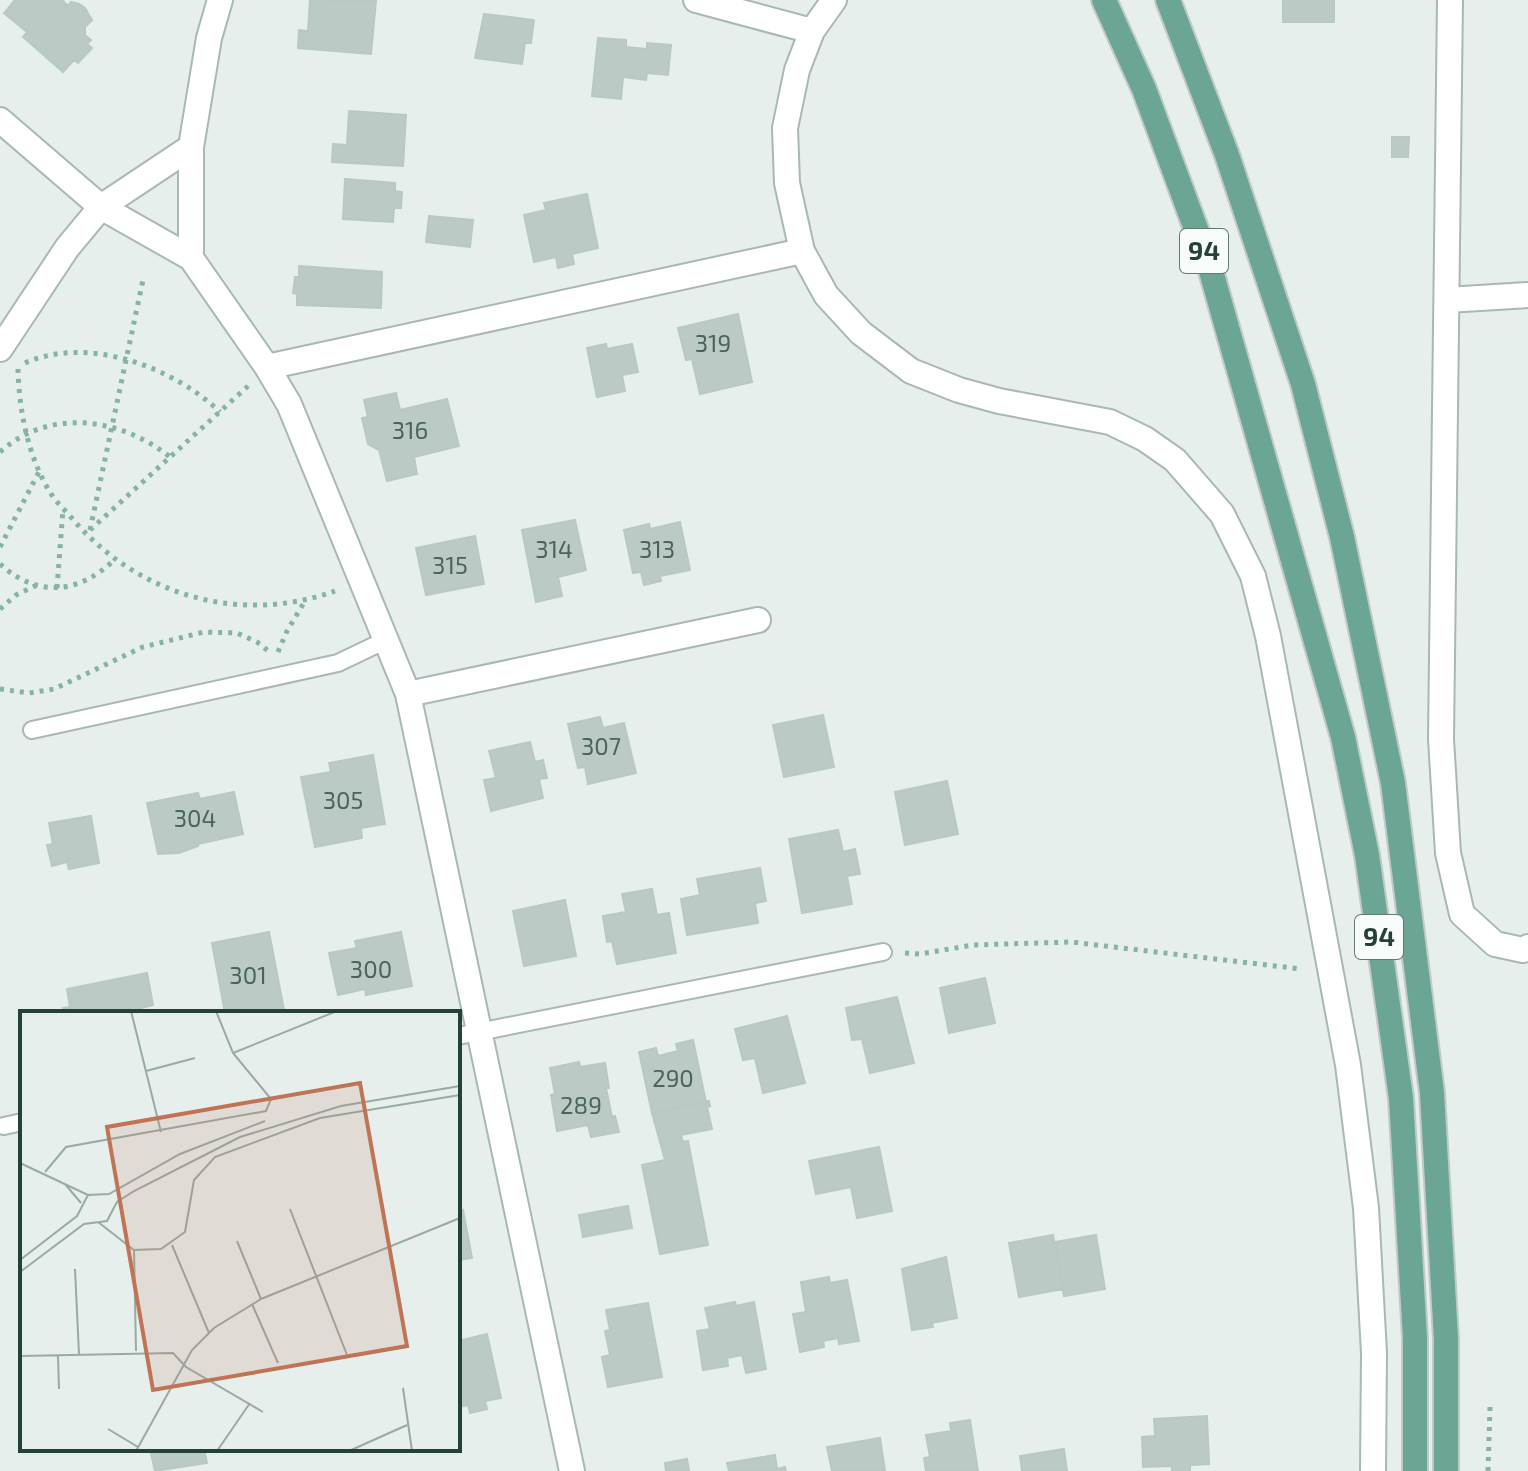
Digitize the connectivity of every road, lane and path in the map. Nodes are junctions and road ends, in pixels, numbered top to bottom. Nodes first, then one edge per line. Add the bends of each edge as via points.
1 (220, 0) edge
2 (696, 0) edge
3 (834, 0) edge
4 (1104, 0) edge
5 (1168, 0) edge
6 (1450, 0) edge
7 (812, 31) junction
8 (0, 120) edge
9 (191, 147) junction
10 (101, 207) junction
11 (802, 251) junction
12 (191, 258) junction
13 (143, 280) dead end
14 (1528, 295) edge
15 (1447, 300) junction
16 (0, 349) edge
17 (126, 360) junction
18 (267, 367) junction
19 (249, 385) dead end
20 (220, 412) junction
21 (112, 427) junction
22 (28, 434) junction
23 (0, 452) edge
24 (170, 457) junction
25 (40, 470) junction
26 (63, 508) junction
27 (88, 532) junction
28 (0, 547) edge
29 (114, 560) junction
30 (0, 564) edge
31 (362, 581) junction
32 (36, 585) junction
33 (57, 588) junction
34 (306, 600) junction
35 (0, 609) edge
36 (758, 620) dead end
37 (386, 640) junction
38 (0, 689) edge
39 (408, 694) junction
40 (32, 730) dead end
41 (1528, 947) edge
42 (883, 952) joint
43 (1314, 971) dead end
44 (468, 1034) edge
45 (20, 1122) edge
46 (4, 1126) dead end
47 (1490, 1407) dead end
48 (572, 1471) edge
49 (1373, 1471) edge
50 (1415, 1471) edge
51 (1446, 1471) edge
52 (1488, 1471) edge

1 - 9 street
2 - 7 street
3 - 7 street
4 - 50 main road, 94 via 1144,89 1209,264 1343,737 1367,855 1401,1098 1415,1338
5 - 51 main road, 94 via 1227,155 1303,384 1342,537 1393,783 1432,1093 1446,1339
6 - 15 street
7 - 11 street via 785,128 787,183
8 - 10 street
9 - 10 street
9 - 12 street
10 - 12 street
10 - 16 street
11 - 18 street
11 - 49 street via 826,295 861,333 911,371 999,401 1110,422 1175,460 1222,514 1253,576 1348,1065 1366,1208 1374,1353
12 - 18 street
13 - 17 path
14 - 15 street
15 - 41 street via 1441,739 1448,853 1462,914 1495,944
17 - 20 path via 188,385
17 - 21 path
17 - 22 path via 49,356 18,367
18 - 31 street via 289,404
19 - 20 path
20 - 24 path
21 - 22 path via 76,422
21 - 24 path via 138,435
21 - 27 path
22 - 23 path
22 - 25 path
24 - 27 path
25 - 26 path
25 - 28 path
26 - 27 path
26 - 33 path
27 - 29 path
29 - 33 path via 87,582
29 - 34 path via 139,576 198,598 258,605
30 - 32 path
31 - 34 path
31 - 37 street
32 - 33 path
32 - 35 path
34 - 38 path via 277,657 237,633 204,632 143,647 54,689
36 - 39 street
37 - 39 street
37 - 40 lane via 338,663
39 - 44 street
42 - 43 path via 1071,942
42 - 44 lane
44 - 48 street
45 - 46 lane
47 - 52 path

